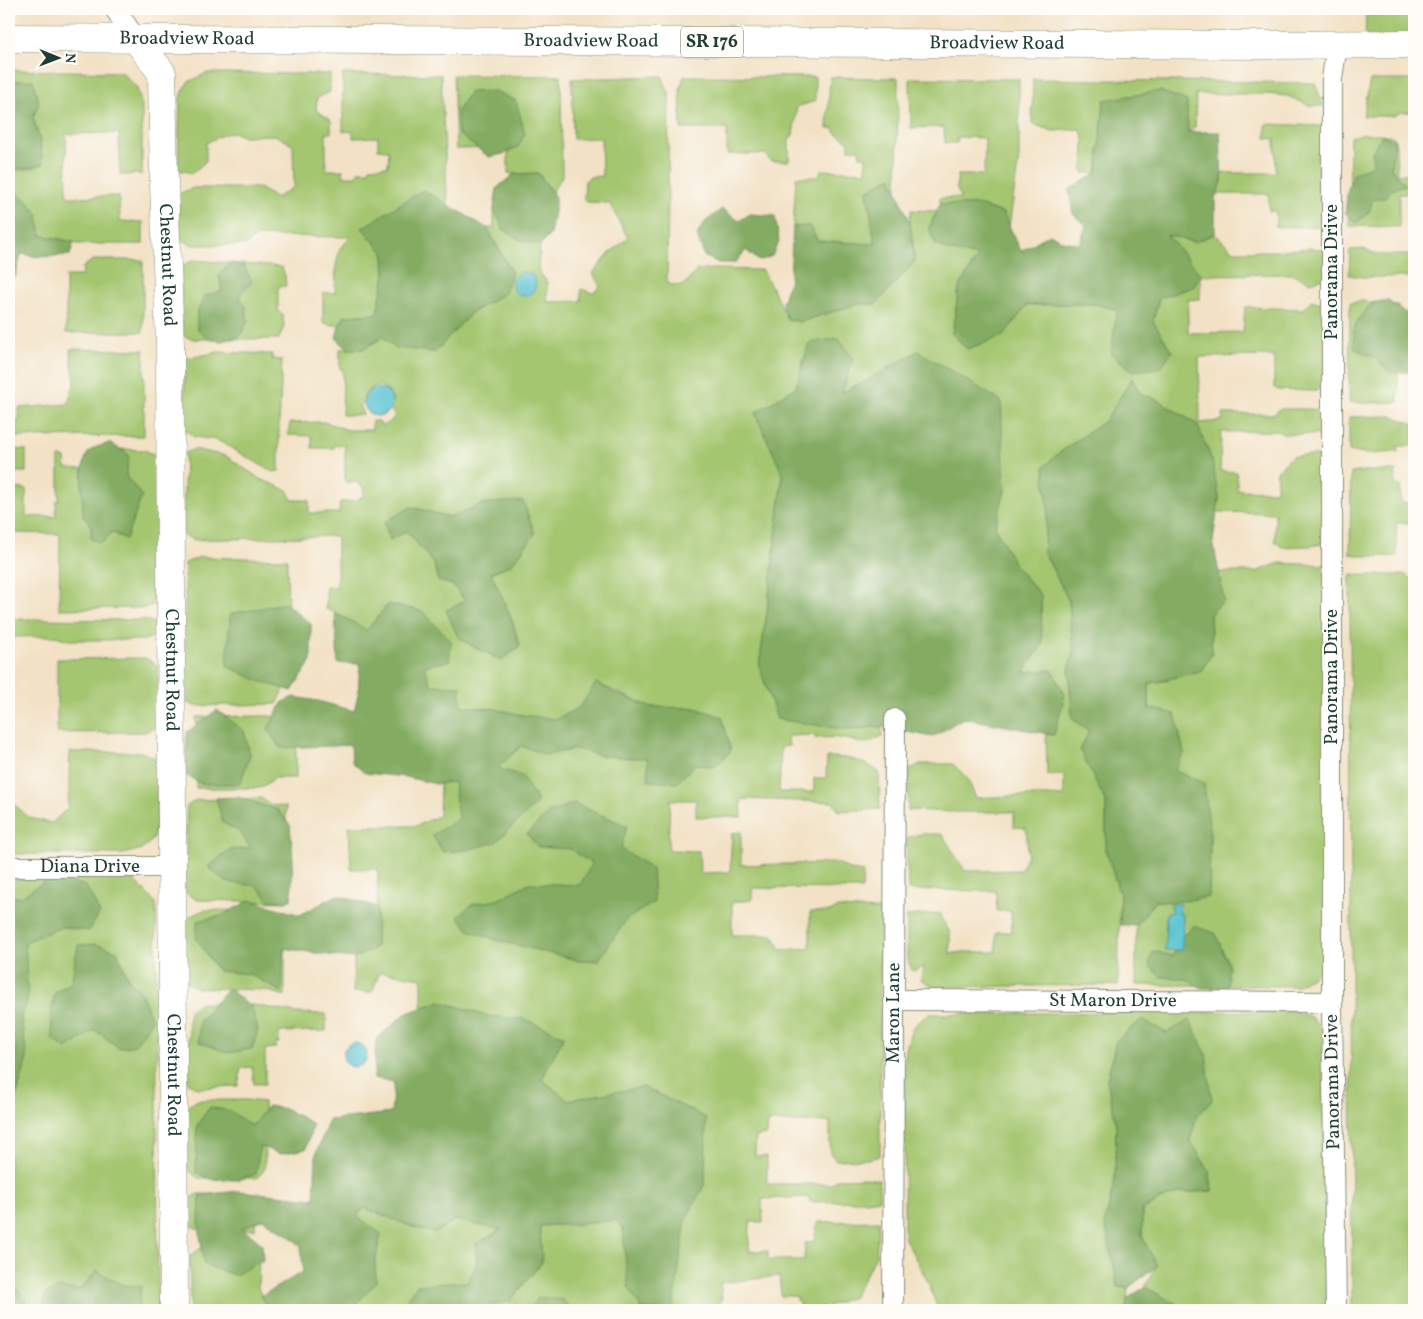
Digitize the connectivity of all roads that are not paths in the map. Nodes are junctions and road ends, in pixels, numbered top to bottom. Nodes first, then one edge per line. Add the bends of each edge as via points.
1 (115, 9) edge
2 (9, 38) edge
3 (136, 39) junction
4 (1337, 44) junction
5 (1414, 44) edge
6 (895, 719) dead end
7 (173, 866) junction
8 (9, 867) edge
9 (894, 1000) junction
10 (1332, 1002) junction
11 (893, 1308) dead end
12 (174, 1310) edge
13 (1336, 1310) edge

1 - 3 street
2 - 3 main road, Broadview Road / SR 176
3 - 4 main road, Broadview Road / SR 176
3 - 7 main road, Chestnut Road via 162,73 170,345
4 - 5 main road, Broadview Road / SR 176
4 - 10 street, Panorama Drive via 1332,79
6 - 9 street, Maron Lane
7 - 8 street, Diana Drive
7 - 12 main road, Chestnut Road
9 - 10 street, St Maron Drive
9 - 11 street, Maron Lane
10 - 13 street, Panorama Drive

